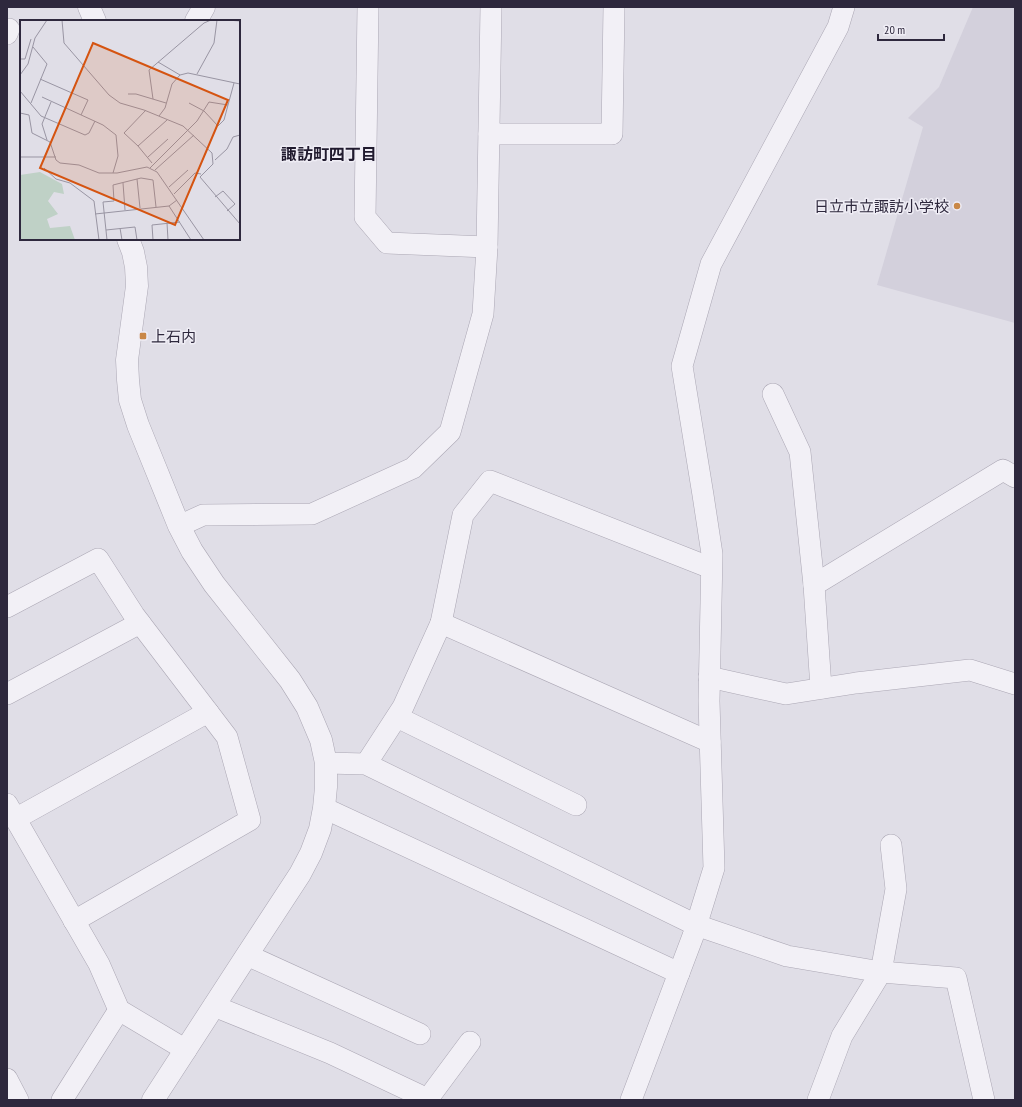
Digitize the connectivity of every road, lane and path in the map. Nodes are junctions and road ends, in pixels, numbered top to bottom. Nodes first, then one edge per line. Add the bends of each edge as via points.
1 (89, 7) edge
2 (204, 7) edge
3 (368, 7) edge
4 (490, 7) edge
5 (614, 7) edge
6 (844, 7) edge
7 (95, 20) edge
8 (197, 20) edge
9 (489, 134) junction
10 (128, 240) edge
11 (487, 247) junction
12 (773, 394) dead end
13 (1015, 477) edge
14 (179, 526) junction
15 (711, 568) junction
16 (814, 585) junction
17 (7, 607) edge
18 (140, 623) junction
19 (441, 623) junction
20 (709, 676) junction
21 (1015, 684) edge
22 (821, 688) junction
23 (7, 694) edge
24 (208, 712) junction
25 (397, 717) junction
26 (710, 742) junction
27 (326, 763) junction
28 (366, 764) junction
29 (576, 805) dead end
30 (324, 808) junction
31 (11, 811) edge
32 (891, 845) dead end
33 (74, 921) junction
34 (696, 925) junction
35 (247, 955) junction
36 (882, 972) junction
37 (679, 973) junction
38 (214, 1006) junction
39 (119, 1010) junction
40 (420, 1034) dead end
41 (470, 1042) dead end
42 (186, 1050) junction
43 (7, 1079) edge
44 (18, 1100) edge
45 (62, 1100) edge
46 (153, 1100) edge
47 (419, 1100) edge
48 (426, 1100) edge
49 (631, 1100) edge
50 (818, 1100) edge
51 (984, 1100) edge

1 - 7 street
2 - 8 street
3 - 11 street via 365,217 387,243
4 - 9 street
5 - 9 street via 612,134
6 - 15 street via 838,27 711,264 682,366 712,554
9 - 11 street
10 - 14 street via 136,267 137,286 127,360 130,400
11 - 14 street via 482,314 450,432 413,468 312,514 203,515
12 - 16 street via 800,452
13 - 16 street via 1003,470
14 - 27 street via 214,584 290,680 322,740
15 - 19 street via 490,481 463,515
15 - 20 street
16 - 22 street
17 - 18 street via 98,559
18 - 23 street
18 - 24 street
19 - 25 street
19 - 26 street
20 - 22 street via 786,694
20 - 26 street
21 - 22 street via 970,670
24 - 31 street
24 - 33 street via 227,737 250,820
25 - 28 street
25 - 29 street
26 - 34 street via 714,868
27 - 28 street
27 - 30 street
28 - 34 street
30 - 35 street via 320,829 300,874
30 - 37 street
31 - 33 street
32 - 36 street via 896,889
33 - 39 street via 99,964
34 - 36 street via 787,956
34 - 37 street
35 - 38 street
35 - 40 street
36 - 50 street via 842,1036
36 - 51 street via 956,978
37 - 49 street
38 - 42 street
38 - 47 street via 330,1053 419,1095
39 - 42 street
39 - 45 street
41 - 48 street
42 - 46 street
43 - 44 street

